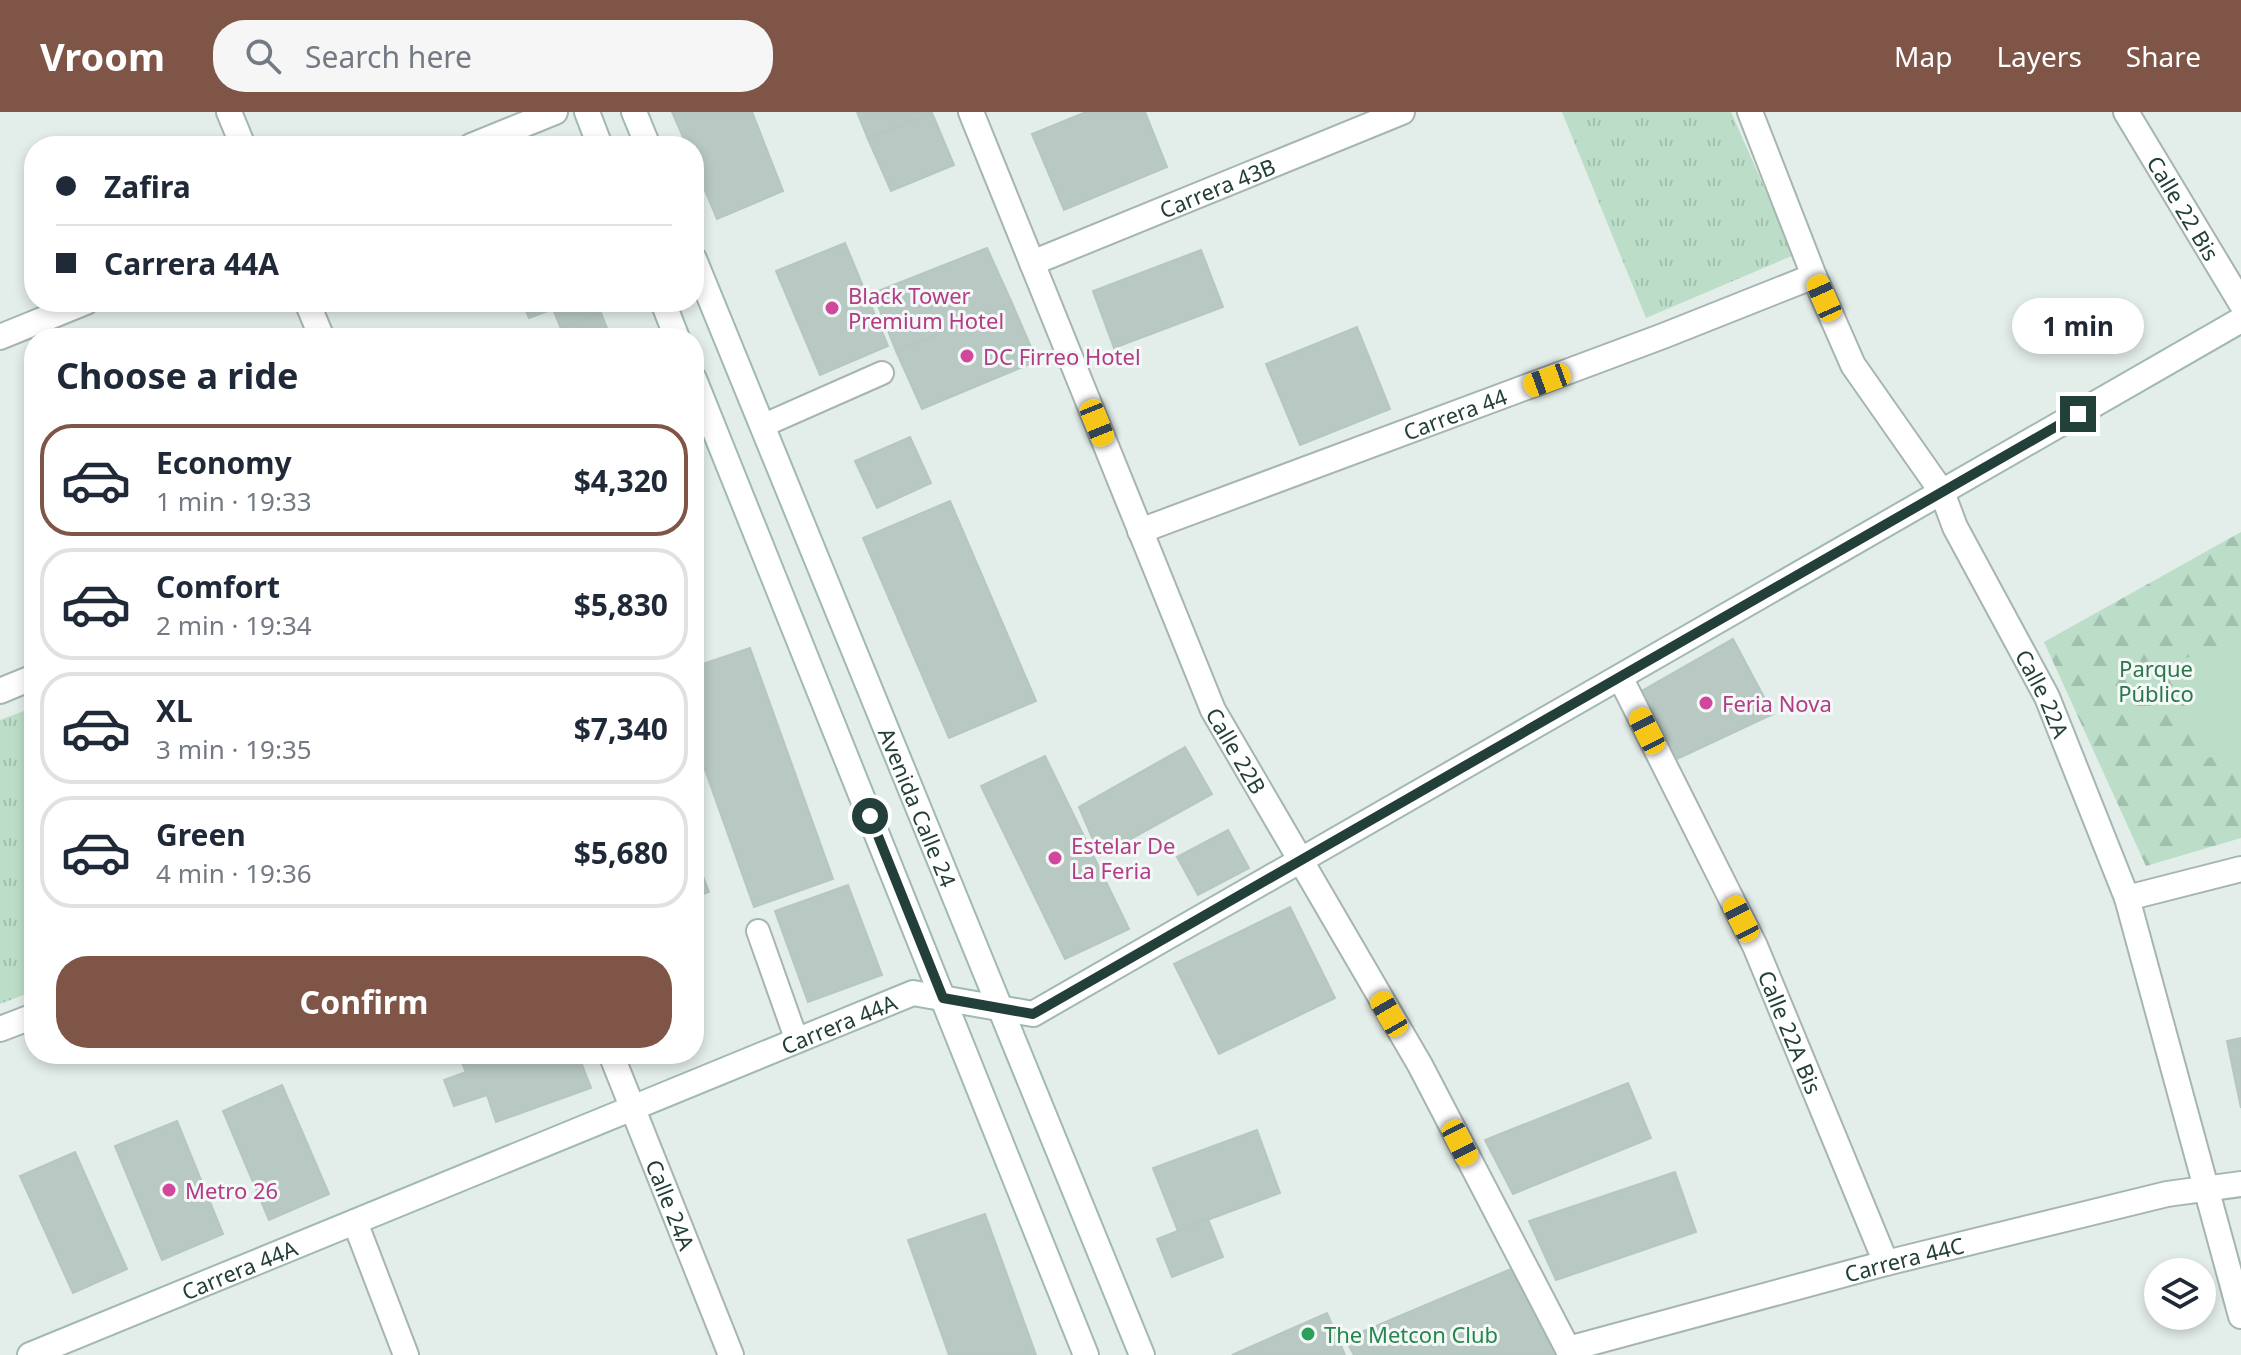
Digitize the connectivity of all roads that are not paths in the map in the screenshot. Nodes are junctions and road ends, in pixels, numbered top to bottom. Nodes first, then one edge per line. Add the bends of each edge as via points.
1 (229, 112) edge
2 (555, 112) edge
3 (587, 112) edge
4 (634, 112) edge
5 (971, 112) edge
6 (1402, 112) edge
7 (1750, 112) edge
8 (2126, 112) edge
9 (239, 136) edge
10 (496, 136) edge
11 (596, 136) edge
12 (644, 136) edge
13 (1032, 263) junction
14 (1814, 276) junction
15 (704, 284) edge
16 (2241, 303) edge
17 (61, 312) edge
18 (2241, 320) edge
19 (0, 337) edge
20 (882, 373) dead end
21 (704, 404) edge
22 (762, 426) junction
23 (1942, 492) junction
24 (1140, 531) junction
25 (1620, 677) junction
26 (24, 681) edge
27 (0, 691) edge
28 (1299, 860) junction
29 (2241, 869) edge
30 (2127, 898) junction
31 (758, 931) dead end
32 (943, 998) junction
33 (1000, 1008) junction
34 (24, 1020) edge
35 (0, 1029) edge
36 (797, 1041) junction
37 (615, 1064) edge
38 (632, 1108) junction
39 (2241, 1184) edge
40 (2207, 1190) junction
41 (355, 1222) junction
42 (1886, 1263) junction
43 (2241, 1316) edge
44 (68, 1348) edge
45 (1570, 1352) edge
46 (30, 1355) edge
47 (406, 1355) edge
48 (731, 1355) edge
49 (1086, 1355) edge
50 (1142, 1355) edge

1 - 9 street
2 - 10 street
3 - 11 street
4 - 12 street
5 - 13 street, Calle 22B
6 - 13 street, Carrera 43B
7 - 14 street, Calle 22A
8 - 16 street, Calle 22 Bis
13 - 24 street, Calle 22B
14 - 23 street, Calle 22A via 1853,365
14 - 24 street, Carrera 44
15 - 22 street, Avenida Calle 24
17 - 19 street
18 - 23 street, Carrera 44A
20 - 22 lane
21 - 32 street
22 - 33 street, Avenida Calle 24
23 - 25 street, Carrera 44A
23 - 30 street, Calle 22A via 1955,527 2047,697
24 - 28 street, Calle 22B via 1213,710
25 - 28 street, Carrera 44A
25 - 42 street, Calle 22A Bis via 1755,946
26 - 27 street
28 - 33 street, Carrera 44A via 1033,1014
28 - 45 street, Calle 22B via 1420,1065
29 - 30 street
30 - 40 street, Calle 22A
31 - 36 lane
32 - 33 street, Carrera 44A
32 - 36 street, Carrera 44A via 913,993
32 - 49 street
33 - 50 street, Avenida Calle 24
34 - 35 street
36 - 38 street, Carrera 44A
37 - 38 street, Calle 24A
38 - 41 street, Carrera 44A
38 - 48 street, Calle 24A
39 - 40 street, Carrera 44C
40 - 42 street, Carrera 44C via 2167,1194
40 - 43 street, Calle 22A
41 - 44 street, Carrera 44A
41 - 47 street
42 - 45 street, Carrera 44C
44 - 46 street, Carrera 44A

